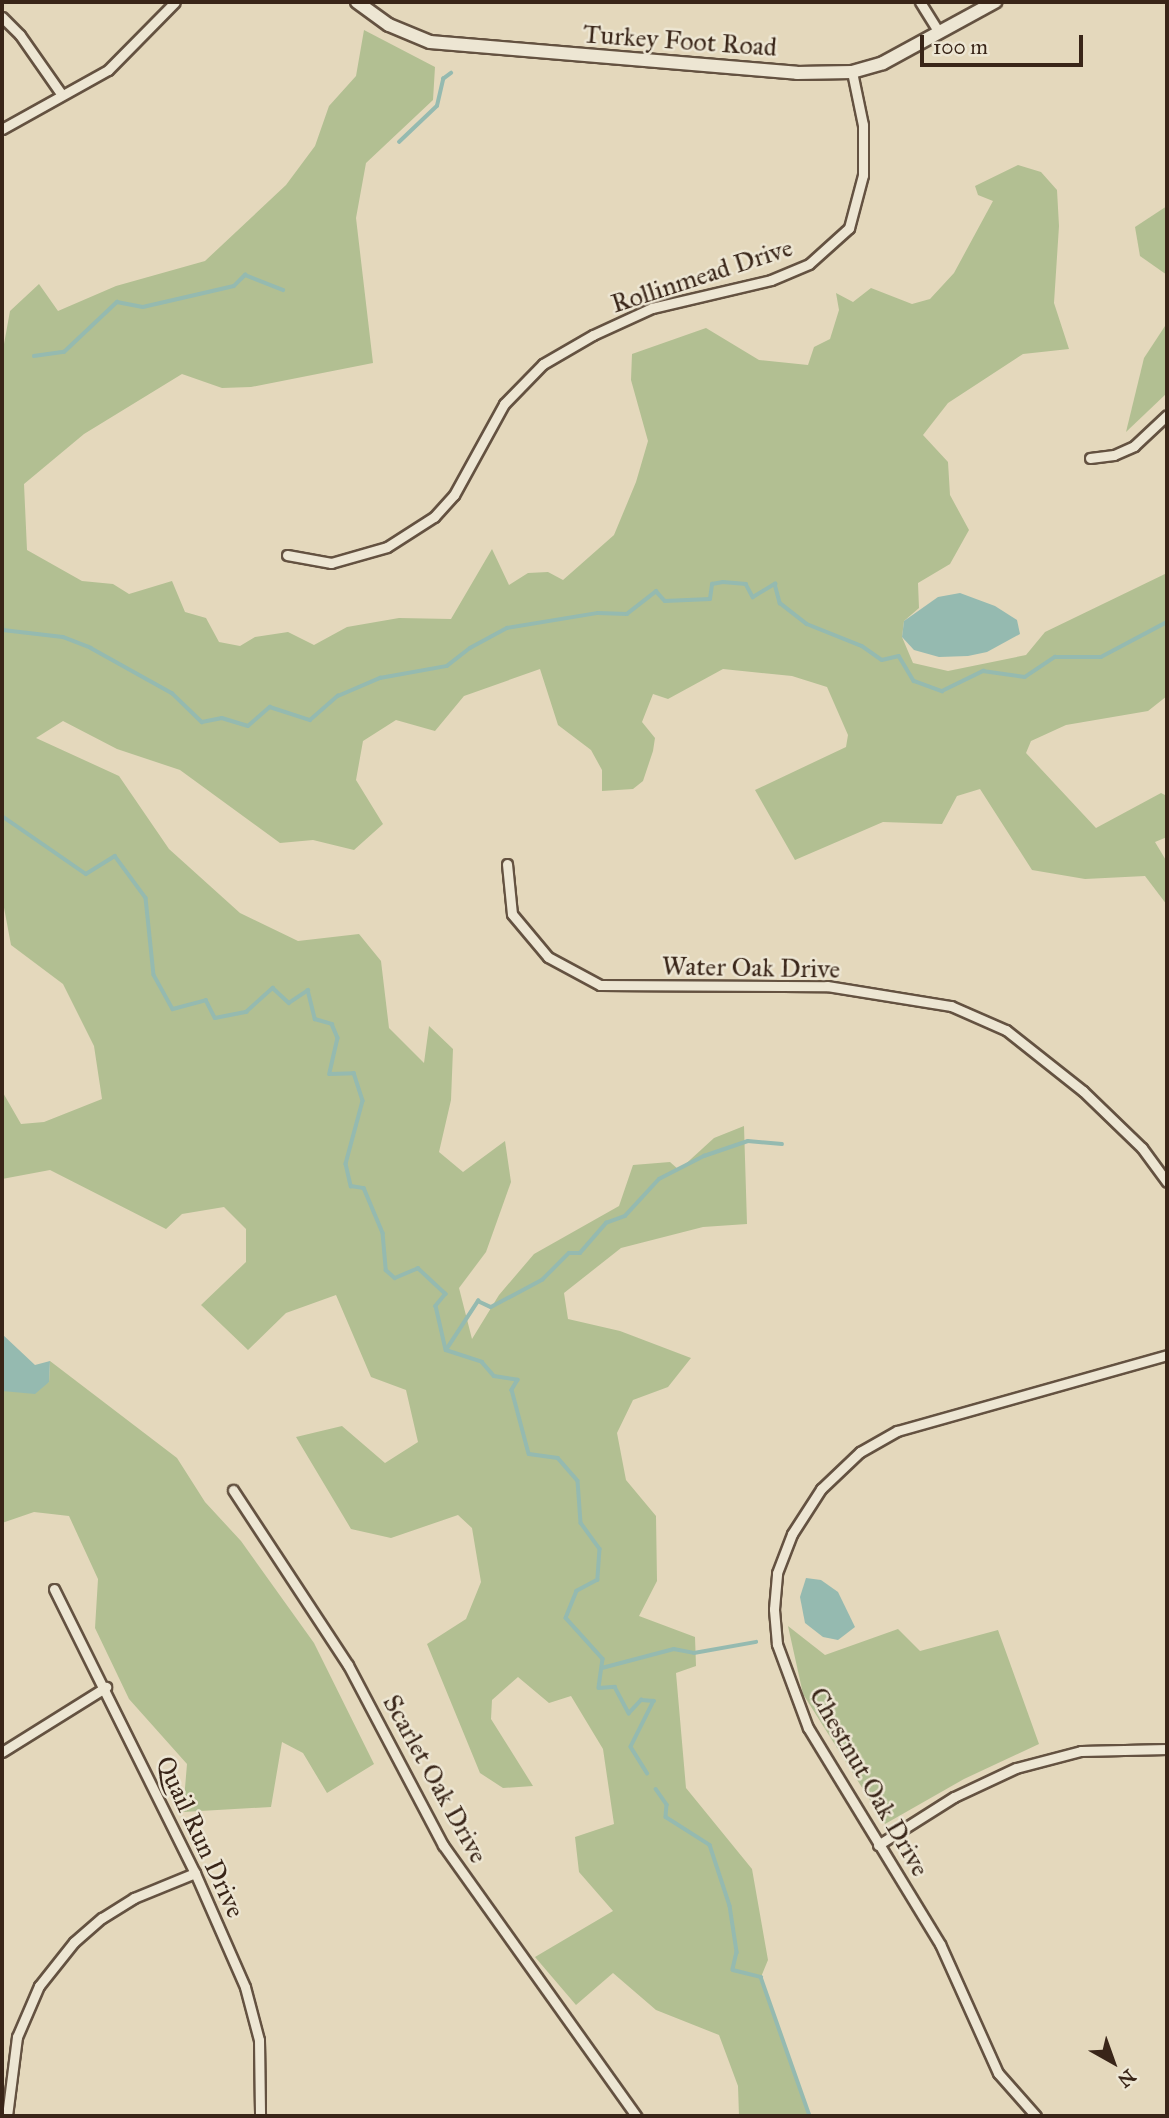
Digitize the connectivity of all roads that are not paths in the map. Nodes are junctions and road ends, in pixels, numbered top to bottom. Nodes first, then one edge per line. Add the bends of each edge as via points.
1 (174, 2) edge
2 (356, 2) edge
3 (920, 2) edge
4 (996, 2) edge
5 (2, 17) edge
6 (939, 33) junction
7 (852, 72) junction
8 (62, 95) junction
9 (2, 129) edge
10 (1167, 415) edge
11 (1090, 458) dead end
12 (287, 555) dead end
13 (506, 864) dead end
14 (1167, 1182) edge
15 (1167, 1355) edge
16 (233, 1490) dead end
17 (54, 1588) dead end
18 (106, 1687) junction
19 (1167, 1749) edge
20 (2, 1752) edge
21 (878, 1845) junction
22 (195, 1872) junction
23 (7, 2116) edge
24 (260, 2116) edge
25 (636, 2116) edge
26 (1035, 2116) edge

1 - 8 street via 108,70
2 - 7 street, Turkey Foot Road via 409,35 474,49 797,73
3 - 6 street
4 - 6 street, Turkey Foot Road
5 - 8 street via 20,34
6 - 7 street, Turkey Foot Road via 883,63
7 - 12 street, Rollinmead Drive via 863,125 863,175 849,228 809,264 771,280 652,308 593,335 544,364 504,404 454,495 435,517 387,547 331,563
8 - 9 street
10 - 11 street via 1134,446
13 - 14 street, Water Oak Drive via 512,914 548,957 600,985 827,986 951,1006 1006,1030 1083,1091 1142,1148
15 - 21 street, Chestnut Oak Drive via 897,1431 838,1470 792,1534 777,1573 777,1644 808,1728
16 - 25 street, Scarlet Oak Drive via 348,1665 443,1845
17 - 18 street, Quail Run Drive
18 - 20 street
18 - 22 street, Quail Run Drive
19 - 21 street via 1081,1751 1016,1768 954,1797
21 - 26 street, Chestnut Oak Drive via 940,1944 998,2073
22 - 23 street via 134,1898 102,1918 74,1942 46,1977 17,2037
22 - 24 street, Quail Run Drive via 253,2014 261,2074

